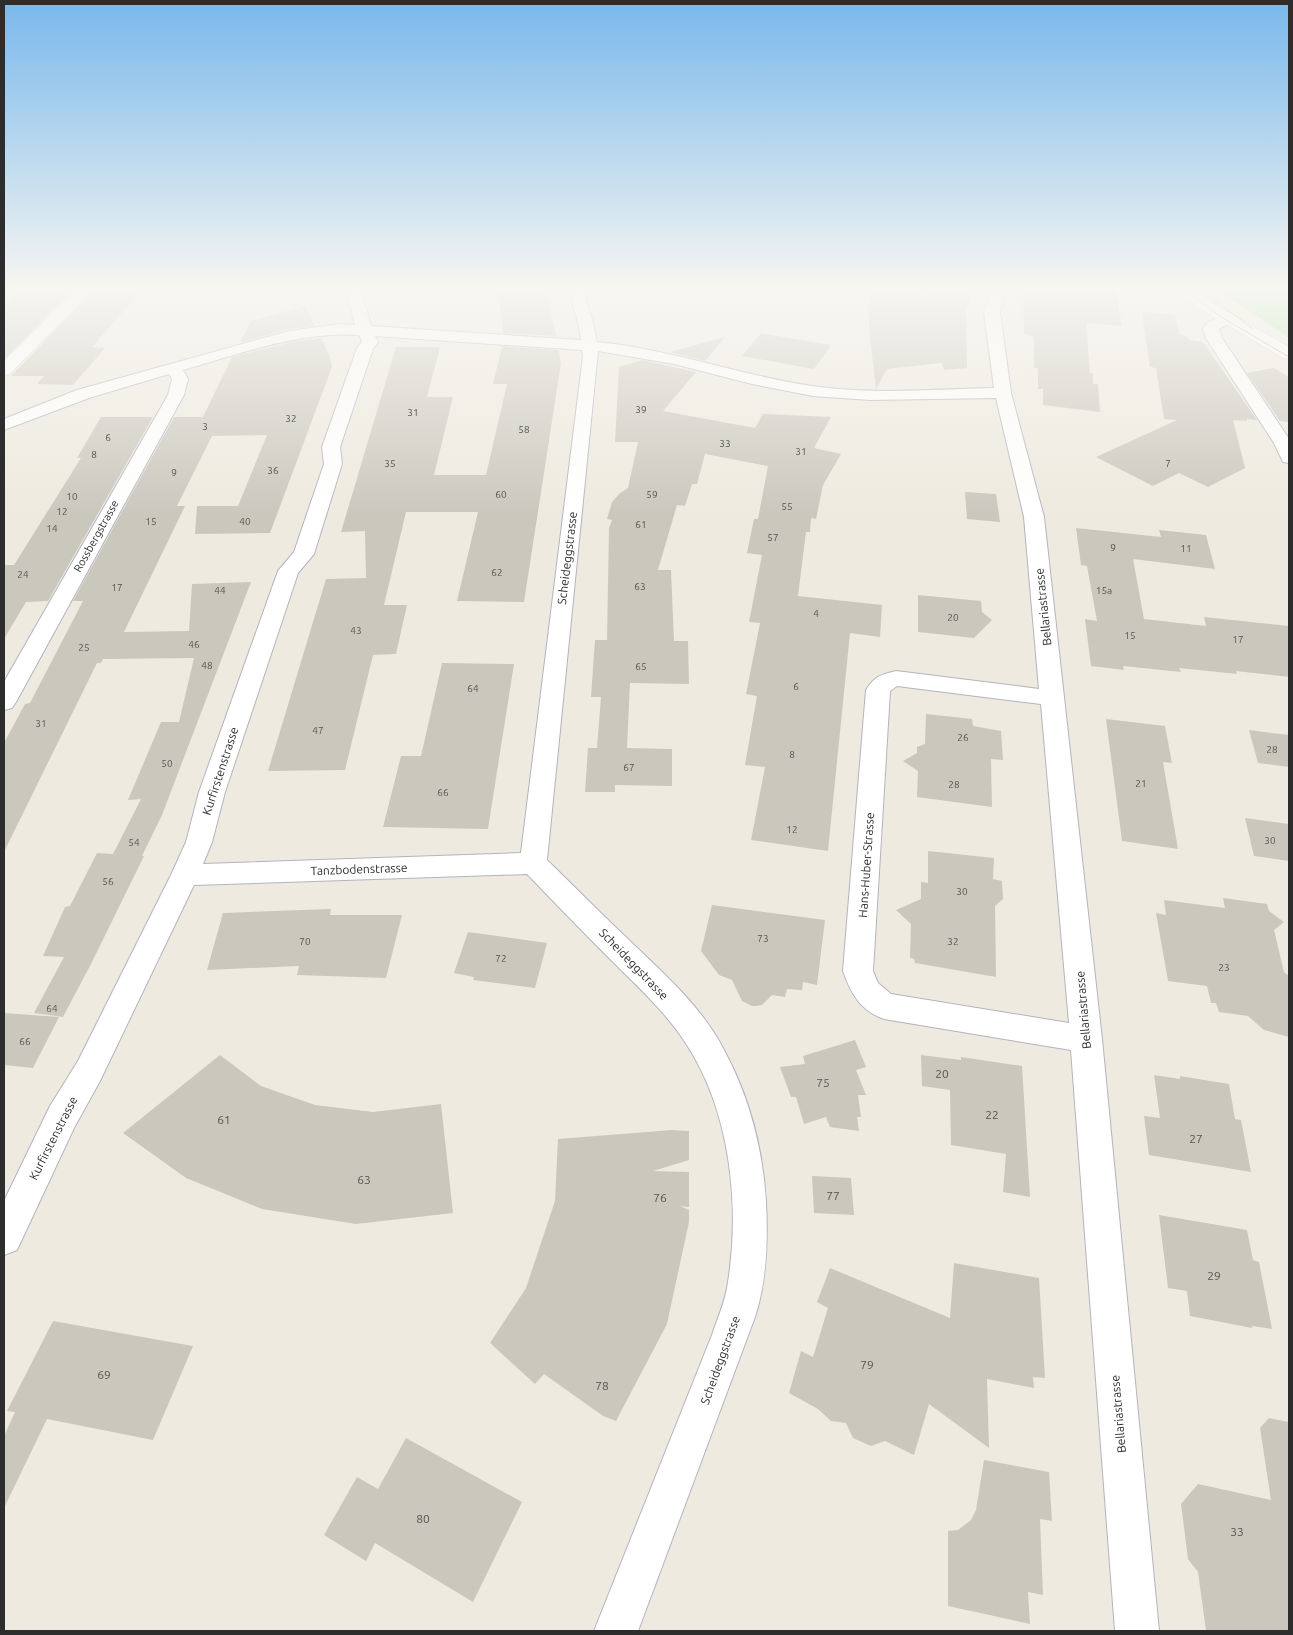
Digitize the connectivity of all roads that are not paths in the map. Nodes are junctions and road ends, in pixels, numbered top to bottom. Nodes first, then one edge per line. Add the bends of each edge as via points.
1 (194, 362) edge
2 (360, 362) edge
3 (590, 362) edge
4 (688, 362) edge
5 (999, 362) edge
6 (1230, 362) edge
7 (174, 368) junction
8 (1003, 393) junction
9 (4, 425) edge
10 (1289, 458) edge
11 (1053, 698) junction
12 (4, 702) edge
13 (533, 863) junction
14 (185, 875) junction
15 (1086, 1039) junction
16 (4, 1238) edge
17 (616, 1631) edge
18 (1137, 1631) edge

1 - 7 street
2 - 14 street, Kurfirstenstrasse via 331,447 333,464 304,554 288,571 212,792 199,842
3 - 13 street, Scheideggstrasse
4 - 8 street via 813,392 870,395
5 - 8 street, Bellariastrasse
6 - 10 street via 1283,443
7 - 9 street via 83,394
7 - 12 street, Rossbergstrasse via 180,379 176,395
8 - 11 street, Bellariastrasse via 1034,517
11 - 15 street, Bellariastrasse
11 - 15 street, Hans-Huber-Strasse via 896,678 884,682 878,690 858,971 870,996 884,1006
13 - 14 street, Tanzbodenstrasse
13 - 17 street, Scheideggstrasse via 663,992 697,1034 720,1076 735,1116 746,1170 749,1223 745,1289 731,1335
14 - 16 street, Kurfirstenstrasse via 89,1071 62,1116
15 - 18 street, Bellariastrasse

